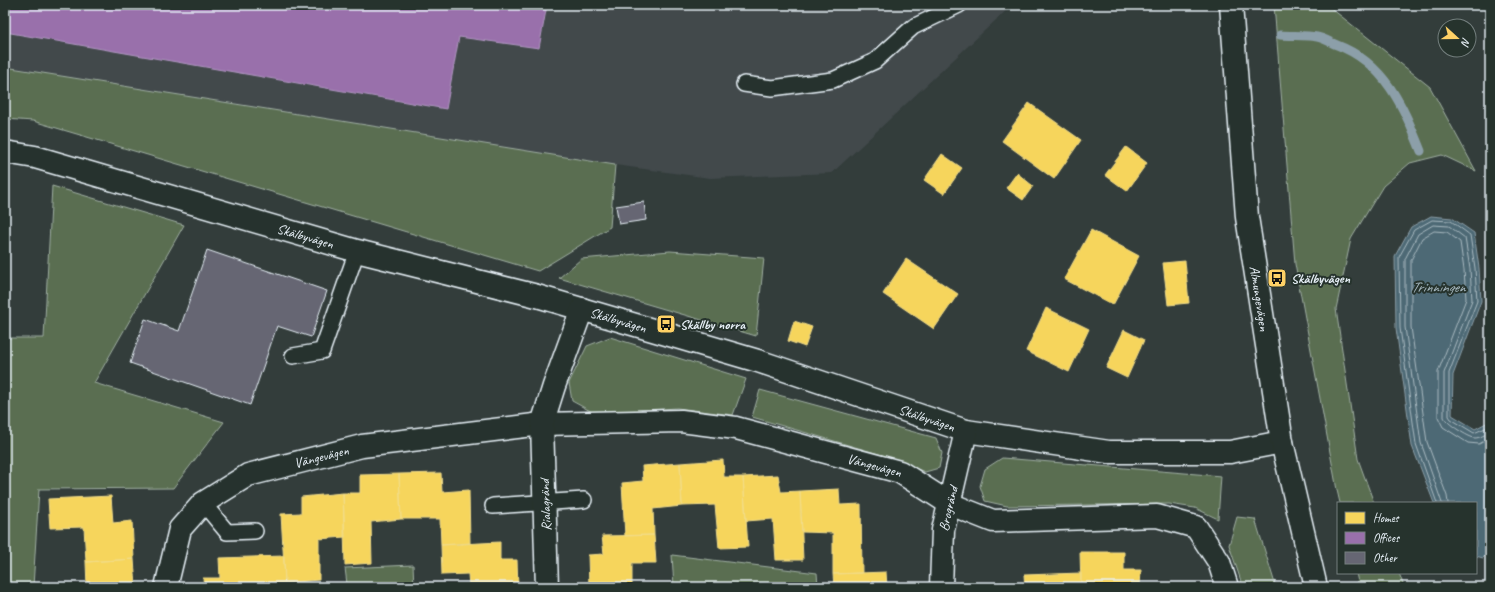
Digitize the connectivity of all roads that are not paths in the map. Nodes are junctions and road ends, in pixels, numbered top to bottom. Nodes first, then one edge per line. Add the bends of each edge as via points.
1 (959, 5) edge
2 (1231, 5) edge
3 (744, 84) dead end
4 (5, 152) edge
5 (357, 251) junction
6 (582, 309) junction
7 (294, 356) dead end
8 (542, 424) junction
9 (966, 431) junction
10 (1282, 442) junction
11 (584, 500) dead end
12 (545, 502) junction
13 (203, 503) junction
14 (950, 504) junction
15 (493, 506) dead end
16 (256, 531) dead end
17 (166, 587) edge
18 (547, 587) edge
19 (941, 587) edge
20 (1228, 587) edge
21 (1316, 587) edge

1 - 3 lane via 913,27 875,61 833,80 772,88
2 - 10 street, Almungevägen via 1247,217
4 - 5 street, Skälbyvägen via 35,157
5 - 6 street, Skälbyvägen
5 - 7 lane via 322,351
6 - 8 street
6 - 9 street, Skälbyvägen via 758,361
8 - 12 street, Rialagränd
8 - 13 street, Vängevägen via 362,446 248,475
8 - 14 street, Vängevägen via 682,421 736,428 900,472
9 - 10 street, Skälbyvägen via 1109,452 1230,452
9 - 14 street, Brogränd
10 - 21 street, Almungevägen
11 - 12 lane
12 - 15 lane
12 - 18 street, Rialagränd
13 - 16 lane via 227,532
13 - 17 street, Vängevägen via 180,529
14 - 19 street, Brogränd via 943,530
14 - 20 street, Vängevägen via 993,521 1157,516 1196,527 1219,562

